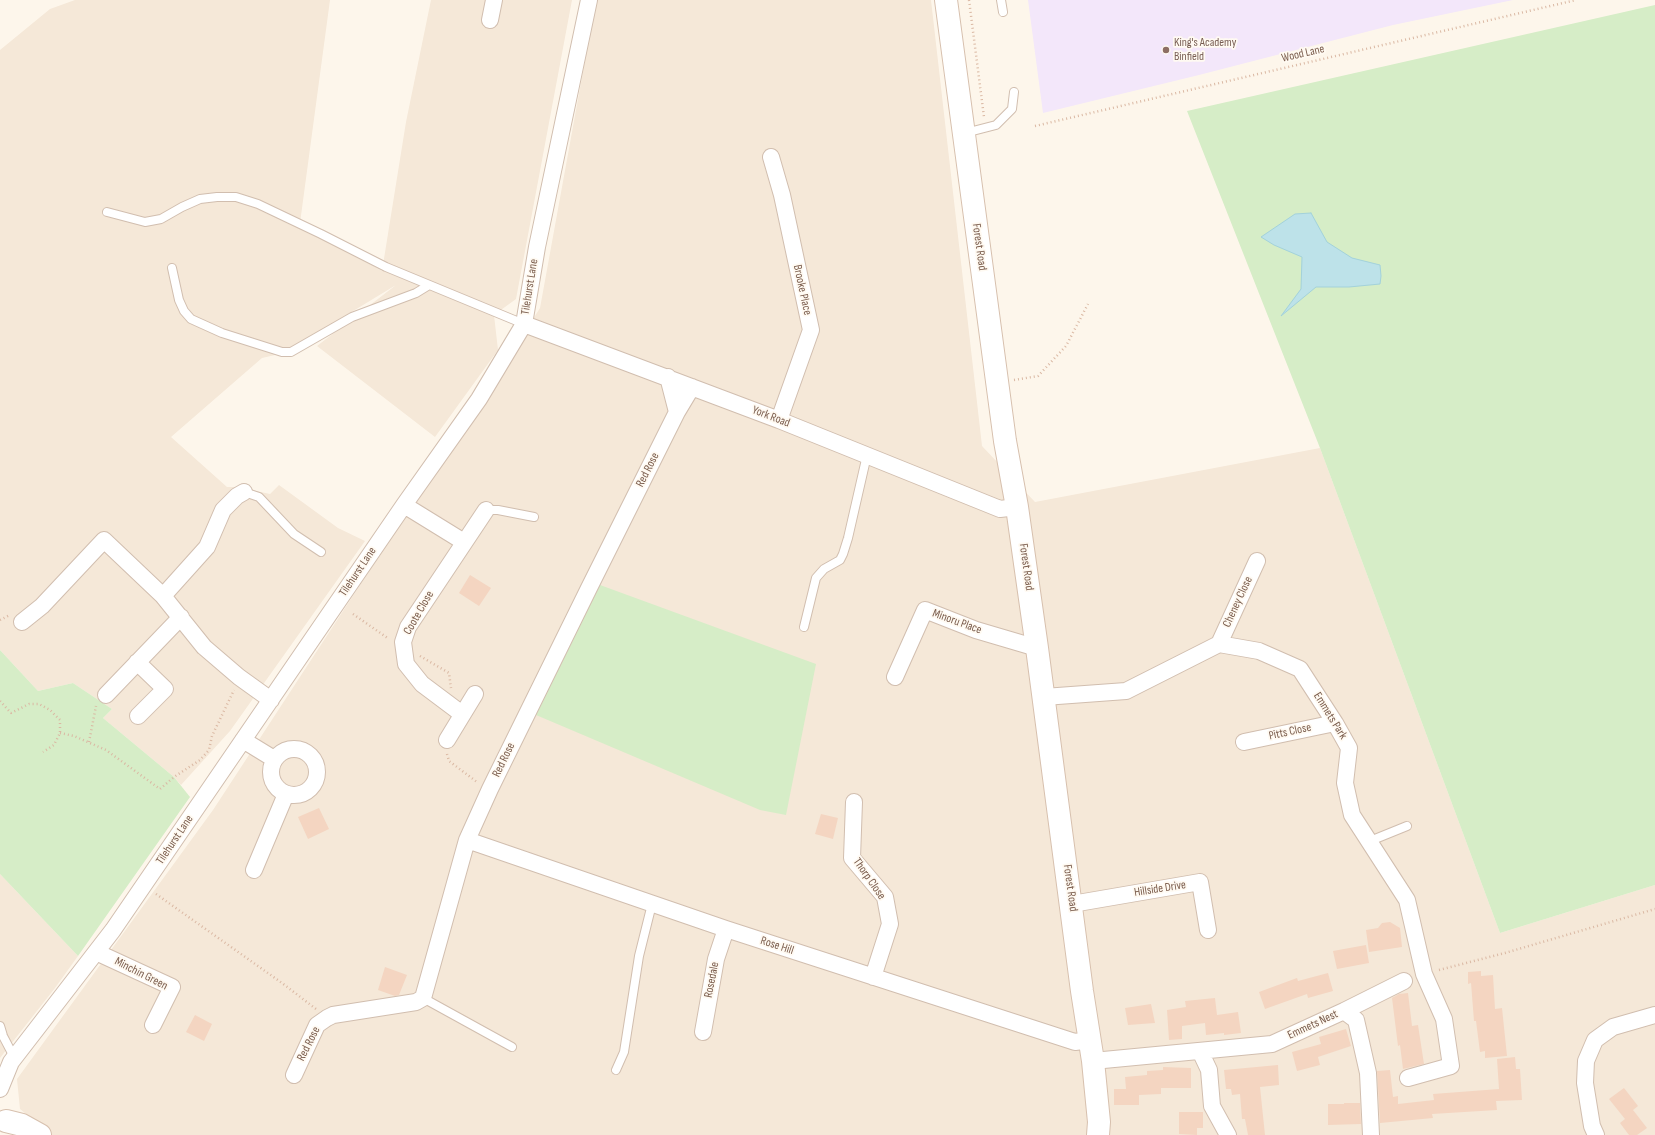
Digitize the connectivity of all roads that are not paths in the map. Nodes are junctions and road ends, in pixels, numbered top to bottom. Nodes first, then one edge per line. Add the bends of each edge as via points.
1 (494, 0) edge
2 (588, 0) edge
3 (946, 0) edge
4 (1001, 0) edge
5 (1003, 12) dead end
6 (490, 20) dead end
7 (1014, 92) dead end
8 (964, 134) junction
9 (771, 157) dead end
10 (107, 212) dead end
11 (172, 268) dead end
12 (429, 285) junction
13 (524, 324) junction
14 (668, 377) junction
15 (692, 387) junction
16 (677, 412) junction
17 (779, 420) junction
18 (866, 455) junction
19 (244, 492) joint
20 (404, 505) junction
21 (1017, 507) junction
22 (486, 510) joint
23 (534, 517) dead end
24 (464, 542) junction
25 (321, 552) dead end
26 (1257, 561) dead end
27 (163, 596) junction
28 (181, 617) junction
29 (22, 622) dead end
30 (804, 627) dead end
31 (1219, 644) junction
32 (1037, 648) junction
33 (137, 662) junction
34 (895, 677) dead end
35 (475, 694) dead end
36 (106, 695) road end
37 (1044, 697) junction
38 (271, 700) junction
39 (462, 714) junction
40 (138, 716) dead end
41 (1335, 723) junction
42 (243, 740) junction
43 (447, 740) road end
44 (1244, 742) dead end
45 (274, 760) junction
46 (286, 794) junction
47 (854, 802) dead end
48 (1407, 826) dead end
49 (467, 840) junction
50 (1370, 841) junction
51 (254, 870) dead end
52 (652, 904) junction
53 (1072, 904) junction
54 (726, 929) junction
55 (1208, 930) dead end
56 (96, 952) junction
57 (873, 977) junction
58 (1404, 981) dead end
59 (423, 998) junction
60 (1344, 1011) junction
61 (1655, 1015) edge
62 (153, 1025) dead end
63 (0, 1026) edge
64 (703, 1032) dead end
65 (1090, 1040) junction
66 (512, 1047) dead end
67 (1200, 1051) junction
68 (14, 1057) junction
69 (1093, 1061) junction
70 (616, 1070) dead end
71 (294, 1075) dead end
72 (1408, 1078) dead end
73 (0, 1089) edge
74 (2, 1118) edge
75 (40, 1135) edge
76 (1098, 1135) edge
77 (1228, 1135) edge
78 (1371, 1135) edge
79 (1596, 1135) edge

1 - 6 street
2 - 13 street, Tilehurst Lane via 537,247
3 - 8 main road, Forest Road
4 - 5 lane
7 - 8 lane via 1012,109 996,125
8 - 21 main road, Forest Road via 1005,441
9 - 17 street, Brooke Place via 782,195 811,330
10 - 12 lane via 145,222 161,219 200,199 236,197 258,204 386,267
11 - 12 lane via 179,300 184,312 191,319 222,333 282,352 292,352 352,317 416,293
12 - 13 lane
13 - 14 street, York Road
13 - 20 street, Tilehurst Lane via 479,399
14 - 15 street, York Road
14 - 16 street
15 - 16 street, Red Rose
15 - 17 street, York Road
16 - 49 street, Red Rose
17 - 18 street, York Road
18 - 21 street, York Road via 1000,509
18 - 30 lane via 843,554 840,560 824,569 816,578
19 - 25 lane via 259,497 294,534
19 - 27 street via 223,510 207,547
20 - 24 street
20 - 38 street, Tilehurst Lane
21 - 32 main road, Forest Road
22 - 23 lane
22 - 24 street, Coote Close
24 - 39 street, Coote Close via 408,627 403,642 406,664 422,684
26 - 31 street, Cheney Close
27 - 28 street
27 - 29 street via 104,540 42,606
28 - 33 street
28 - 38 street via 204,647
31 - 37 street via 1126,691
31 - 41 street, Emmets Park via 1259,651 1300,669
32 - 34 street, Minoru Place via 976,630 925,610
32 - 37 main road, Forest Road
33 - 36 street
33 - 40 street via 164,689
35 - 39 street
37 - 53 main road, Forest Road
38 - 42 street, Tilehurst Lane
39 - 43 street
41 - 44 street, Pitts Close
41 - 50 street, Emmets Park via 1349,748 1345,783 1352,815
42 - 45 street
42 - 56 street, Tilehurst Lane
45 - 46 street via 270,773 272,780
45 - 46 street via 286,750 294,749 302,750 314,760 316,776 309,790 294,795
46 - 51 street
47 - 57 street, Thorp Close via 852,858 885,897 890,924
48 - 50 lane
49 - 52 street, Rose Hill
49 - 59 street, Red Rose
50 - 72 street, Emmets Park via 1407,900 1424,974 1444,1019 1452,1066
52 - 54 street, Rose Hill
52 - 70 lane via 639,956 624,1052
53 - 55 street, Hillside Drive via 1200,882
53 - 65 main road, Forest Road
54 - 57 street, Rose Hill
54 - 64 street, Rosedale via 716,959
56 - 62 street, Minchin Green via 172,987
56 - 68 street, Tilehurst Lane
57 - 65 street, Rose Hill via 1075,1042
58 - 60 street
59 - 66 lane
59 - 71 street, Red Rose via 416,1002 327,1018 317,1025
60 - 67 street, Emmets Nest via 1272,1044
60 - 78 street, Emmets Nest via 1356,1020 1368,1074
61 - 79 street via 1613,1026 1595,1040 1586,1060 1585,1083 1592,1126
63 - 68 lane
65 - 69 main road, Forest Road
67 - 69 street, Emmets Nest
67 - 77 street via 1209,1070 1212,1106
68 - 73 street, Tilehurst Lane
69 - 76 main road, Forest Road
74 - 75 main road

